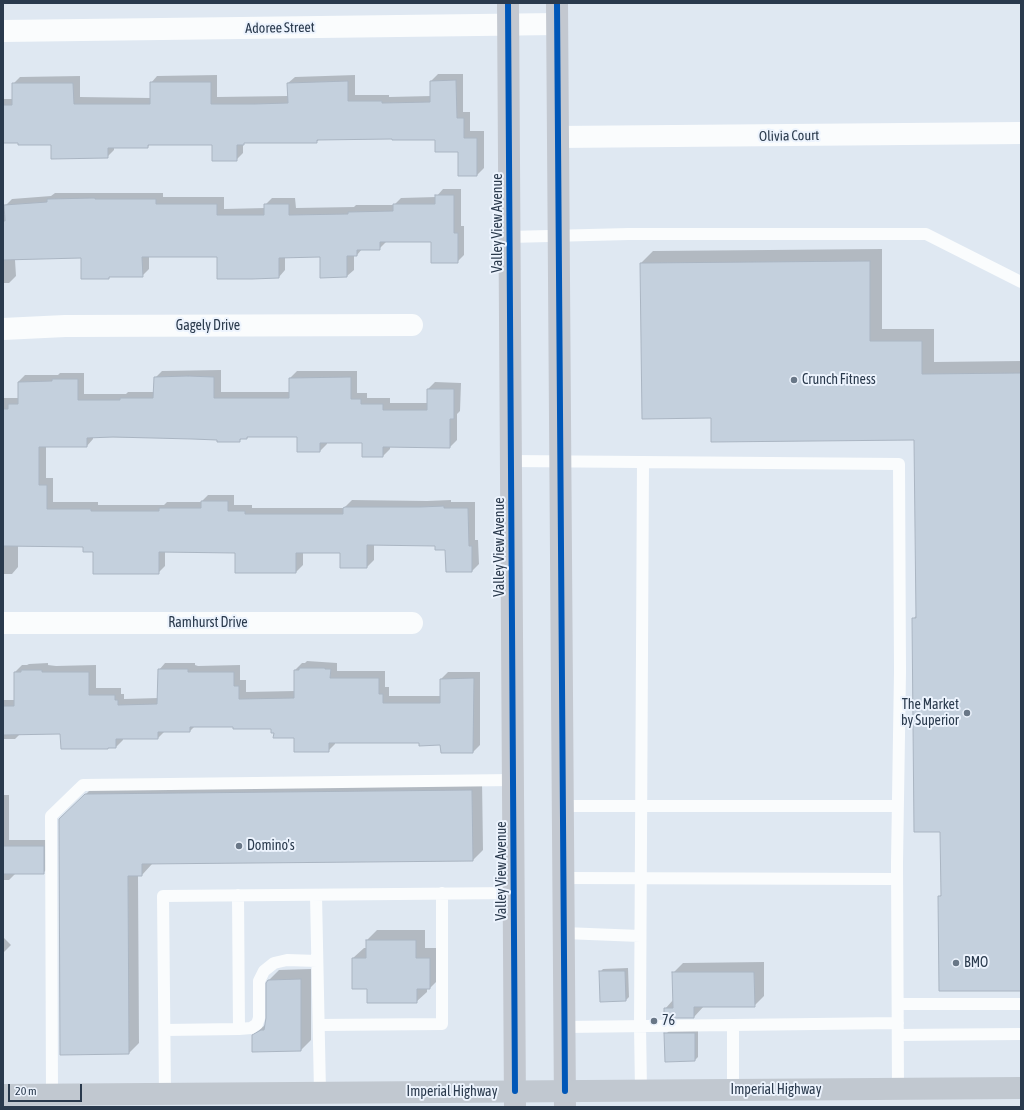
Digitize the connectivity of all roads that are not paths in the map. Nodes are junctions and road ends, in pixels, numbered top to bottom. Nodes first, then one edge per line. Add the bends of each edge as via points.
1 (508, 3) edge
2 (557, 14) edge
3 (508, 25) junction
4 (3, 32) edge
5 (1021, 133) edge
6 (558, 138) junction
7 (510, 236) junction
8 (559, 236) junction
9 (1021, 282) edge
10 (412, 325) dead end
11 (3, 329) edge
12 (511, 461) junction
13 (560, 461) junction
14 (643, 462) junction
15 (3, 623) edge
16 (412, 623) dead end
17 (513, 780) junction
18 (563, 806) junction
19 (641, 806) junction
20 (898, 806) junction
21 (564, 878) junction
22 (641, 878) junction
23 (897, 879) junction
24 (514, 893) junction
25 (442, 894) junction
26 (238, 895) junction
27 (316, 895) junction
28 (564, 933) junction
29 (640, 936) junction
30 (317, 961) junction
31 (898, 1004) junction
32 (1021, 1004) edge
33 (318, 1025) junction
34 (640, 1026) junction
35 (733, 1026) junction
36 (565, 1027) junction
37 (239, 1029) junction
38 (898, 1029) junction
39 (165, 1030) junction
40 (1021, 1034) edge
41 (1021, 1088) edge
42 (898, 1089) junction
43 (641, 1090) junction
44 (734, 1090) junction
45 (320, 1092) junction
46 (52, 1094) junction
47 (165, 1094) junction
48 (3, 1095) edge
49 (515, 1099) edge
50 (565, 1099) edge

1 - 3 main road, Valley View Avenue
2 - 3 street, Adoree Street
2 - 6 main road
3 - 4 street, Adoree Street
3 - 7 main road, Valley View Avenue
5 - 6 street, Olivia Court
6 - 8 main road
7 - 8 lane
7 - 12 main road, Valley View Avenue
8 - 9 lane via 926,234
8 - 13 main road
10 - 11 street, Gagely Drive via 65,326
12 - 13 lane
12 - 17 main road, Valley View Avenue
13 - 14 lane
13 - 18 main road
14 - 19 lane
14 - 20 lane via 899,464
15 - 16 street, Ramhurst Drive
17 - 24 main road, Valley View Avenue
17 - 46 lane via 83,785 50,816
18 - 19 lane
18 - 21 main road
19 - 20 lane
19 - 22 lane
20 - 23 lane
21 - 22 lane
21 - 28 main road
22 - 23 lane
22 - 29 lane
23 - 31 lane
24 - 25 lane
24 - 49 main road, Valley View Avenue
25 - 27 lane
25 - 33 lane via 442,1024
26 - 27 lane
26 - 37 lane
26 - 39 lane via 163,896
27 - 30 lane
28 - 29 lane
28 - 36 main road
29 - 34 lane
30 - 33 lane
30 - 37 lane via 287,960 274,963 264,971 259,981 257,1024 251,1028
31 - 32 lane
31 - 38 lane
33 - 45 lane
34 - 35 lane
34 - 36 lane
34 - 43 lane
35 - 38 lane
35 - 44 lane
36 - 50 main road
37 - 39 lane
38 - 40 lane
38 - 42 lane
39 - 47 lane
41 - 42 main road, Imperial Highway
42 - 44 main road, Imperial Highway
43 - 44 main road, Imperial Highway
43 - 50 main road, Imperial Highway
45 - 47 main road, Imperial Highway
45 - 49 main road, Imperial Highway
46 - 47 main road, Imperial Highway
46 - 48 main road, Imperial Highway
49 - 50 main road, Imperial Highway

